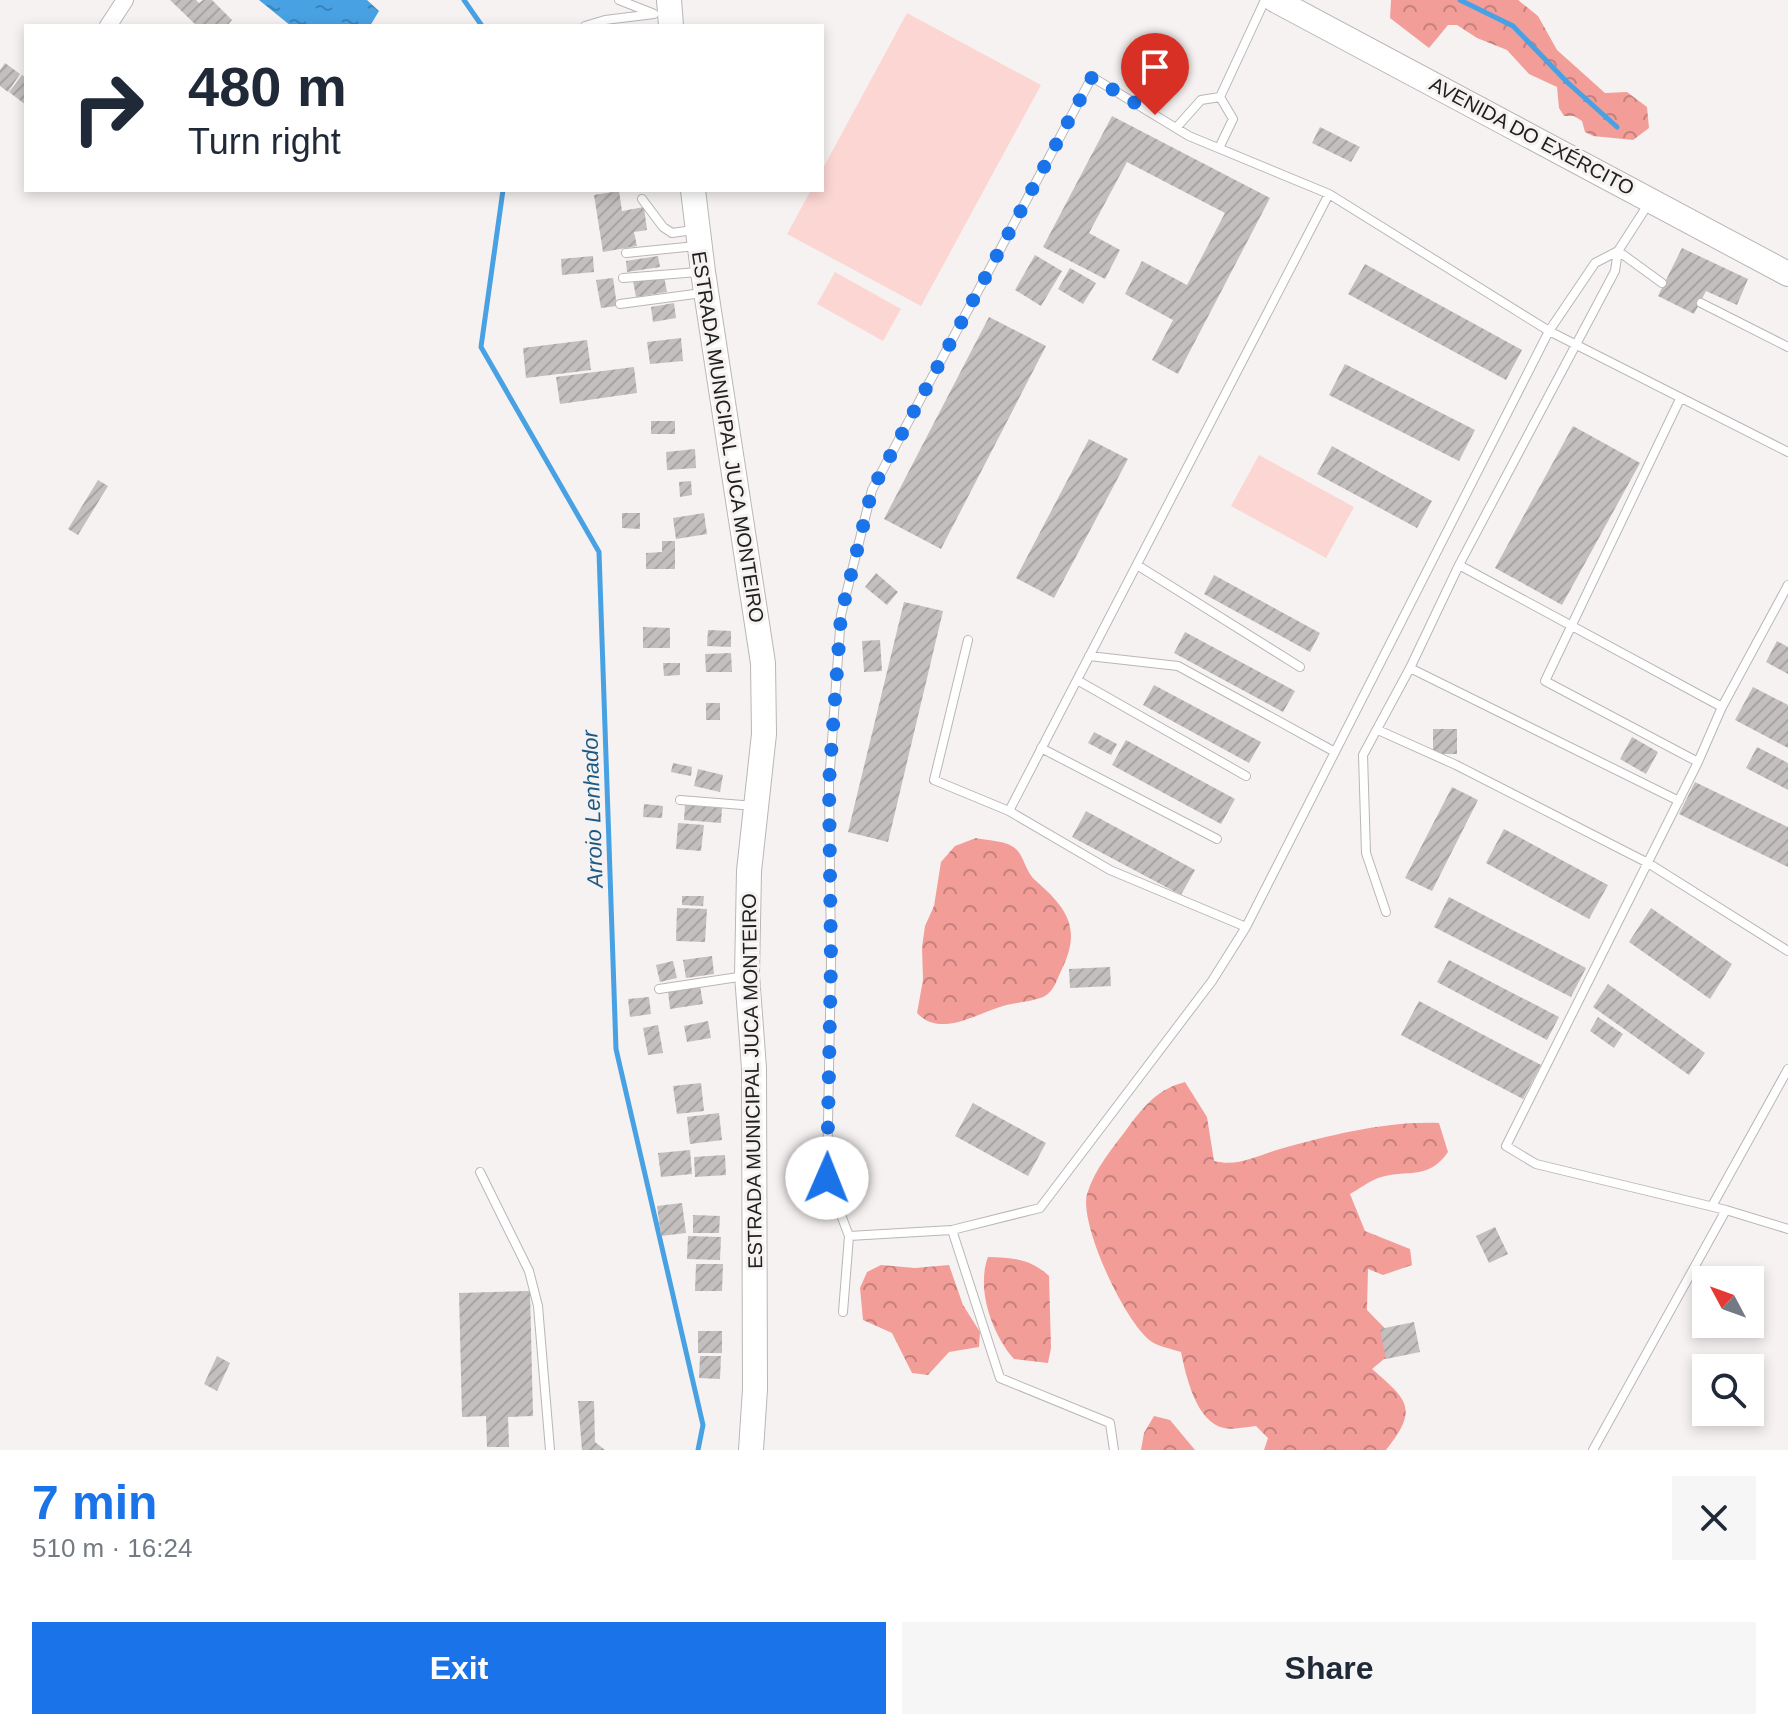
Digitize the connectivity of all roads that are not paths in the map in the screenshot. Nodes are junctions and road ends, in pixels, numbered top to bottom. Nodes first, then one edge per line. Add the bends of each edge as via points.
1 (125, 0) edge
2 (619, 0) edge
3 (1265, 0) edge
4 (1275, 0) edge
5 (666, 13) edge
6 (109, 24) edge
7 (592, 24) edge
8 (1220, 97) junction
9 (1176, 128) junction
10 (1219, 148) junction
11 (693, 192) edge
12 (1329, 194) junction
13 (642, 199) dead end
14 (1650, 201) junction
15 (698, 237) junction
16 (1618, 251) junction
17 (626, 253) dead end
18 (1788, 274) edge
19 (623, 278) dead end
20 (705, 282) junction
21 (1662, 283) dead end
22 (1701, 303) dead end
23 (620, 304) dead end
24 (1549, 331) junction
25 (1576, 346) junction
26 (1788, 347) edge
27 (1680, 399) junction
28 (1788, 452) edge
29 (1137, 565) junction
30 (1459, 565) junction
31 (1788, 585) edge
32 (1571, 625) junction
33 (968, 640) dead end
34 (1089, 656) junction
35 (1300, 667) dead end
36 (1410, 668) junction
37 (1077, 680) junction
38 (1722, 707) junction
39 (1378, 730) junction
40 (1041, 748) junction
41 (1335, 752) junction
42 (1698, 762) junction
43 (1246, 776) dead end
44 (680, 800) dead end
45 (1679, 801) junction
46 (756, 806) junction
47 (1009, 811) junction
48 (1217, 839) dead end
49 (1648, 863) junction
50 (1386, 912) dead end
51 (1246, 927) junction
52 (1788, 951) edge
53 (747, 975) junction
54 (659, 989) dead end
55 (1788, 1069) edge
56 (480, 1172) dead end
57 (1712, 1206) junction
58 (1726, 1210) junction
59 (1788, 1229) edge
60 (952, 1230) junction
61 (849, 1236) junction
62 (843, 1312) dead end
63 (550, 1450) edge
64 (751, 1450) edge
65 (1114, 1450) edge
66 (1593, 1450) edge

1 - 6 street
2 - 5 lane
3 - 8 lane
4 - 14 street, AVENIDA DO EXÉRCITO
5 - 7 lane
8 - 9 lane via 1201,100
8 - 10 lane via 1233,119
9 - 10 lane
9 - 61 lane via 1092,77 872,490 841,615 829,783 827,1178
10 - 12 lane
11 - 15 street, ESTRADA MUNICIPAL JUCA MONTEIRO
12 - 24 lane
12 - 29 lane
13 - 15 lane via 663,227
14 - 16 lane
14 - 18 street, AVENIDA DO EXÉRCITO
15 - 17 lane
15 - 20 street, ESTRADA MUNICIPAL JUCA MONTEIRO
16 - 21 lane
16 - 24 lane via 1595,263
16 - 25 lane via 1615,271
19 - 20 lane
20 - 23 lane
20 - 46 street, ESTRADA MUNICIPAL JUCA MONTEIRO via 763,663 764,734
22 - 26 lane
24 - 25 lane
24 - 41 lane
25 - 27 lane
25 - 30 lane
27 - 28 lane
27 - 32 lane
29 - 34 lane
29 - 35 lane
30 - 32 lane
30 - 36 lane
31 - 38 lane
32 - 38 lane
32 - 42 lane via 1545,681
33 - 47 lane via 934,780
34 - 37 lane
34 - 41 lane via 1178,666
36 - 39 lane
36 - 45 lane
37 - 40 lane
37 - 43 lane
38 - 42 lane
39 - 49 lane
39 - 50 lane via 1363,755 1366,853
40 - 47 lane
40 - 48 lane
41 - 51 lane
42 - 45 lane
44 - 46 lane
45 - 49 lane
46 - 53 street, ESTRADA MUNICIPAL JUCA MONTEIRO
47 - 51 lane via 1110,870
49 - 52 lane
49 - 57 lane via 1506,1146 1536,1164
51 - 60 lane via 1212,981 1040,1208
53 - 54 lane
53 - 64 street, ESTRADA MUNICIPAL JUCA MONTEIRO via 754,1068
55 - 57 lane
56 - 63 lane via 529,1271 538,1306
57 - 58 lane
58 - 59 lane
58 - 66 lane
60 - 61 lane
60 - 65 lane via 1000,1378 1110,1423
61 - 62 lane

